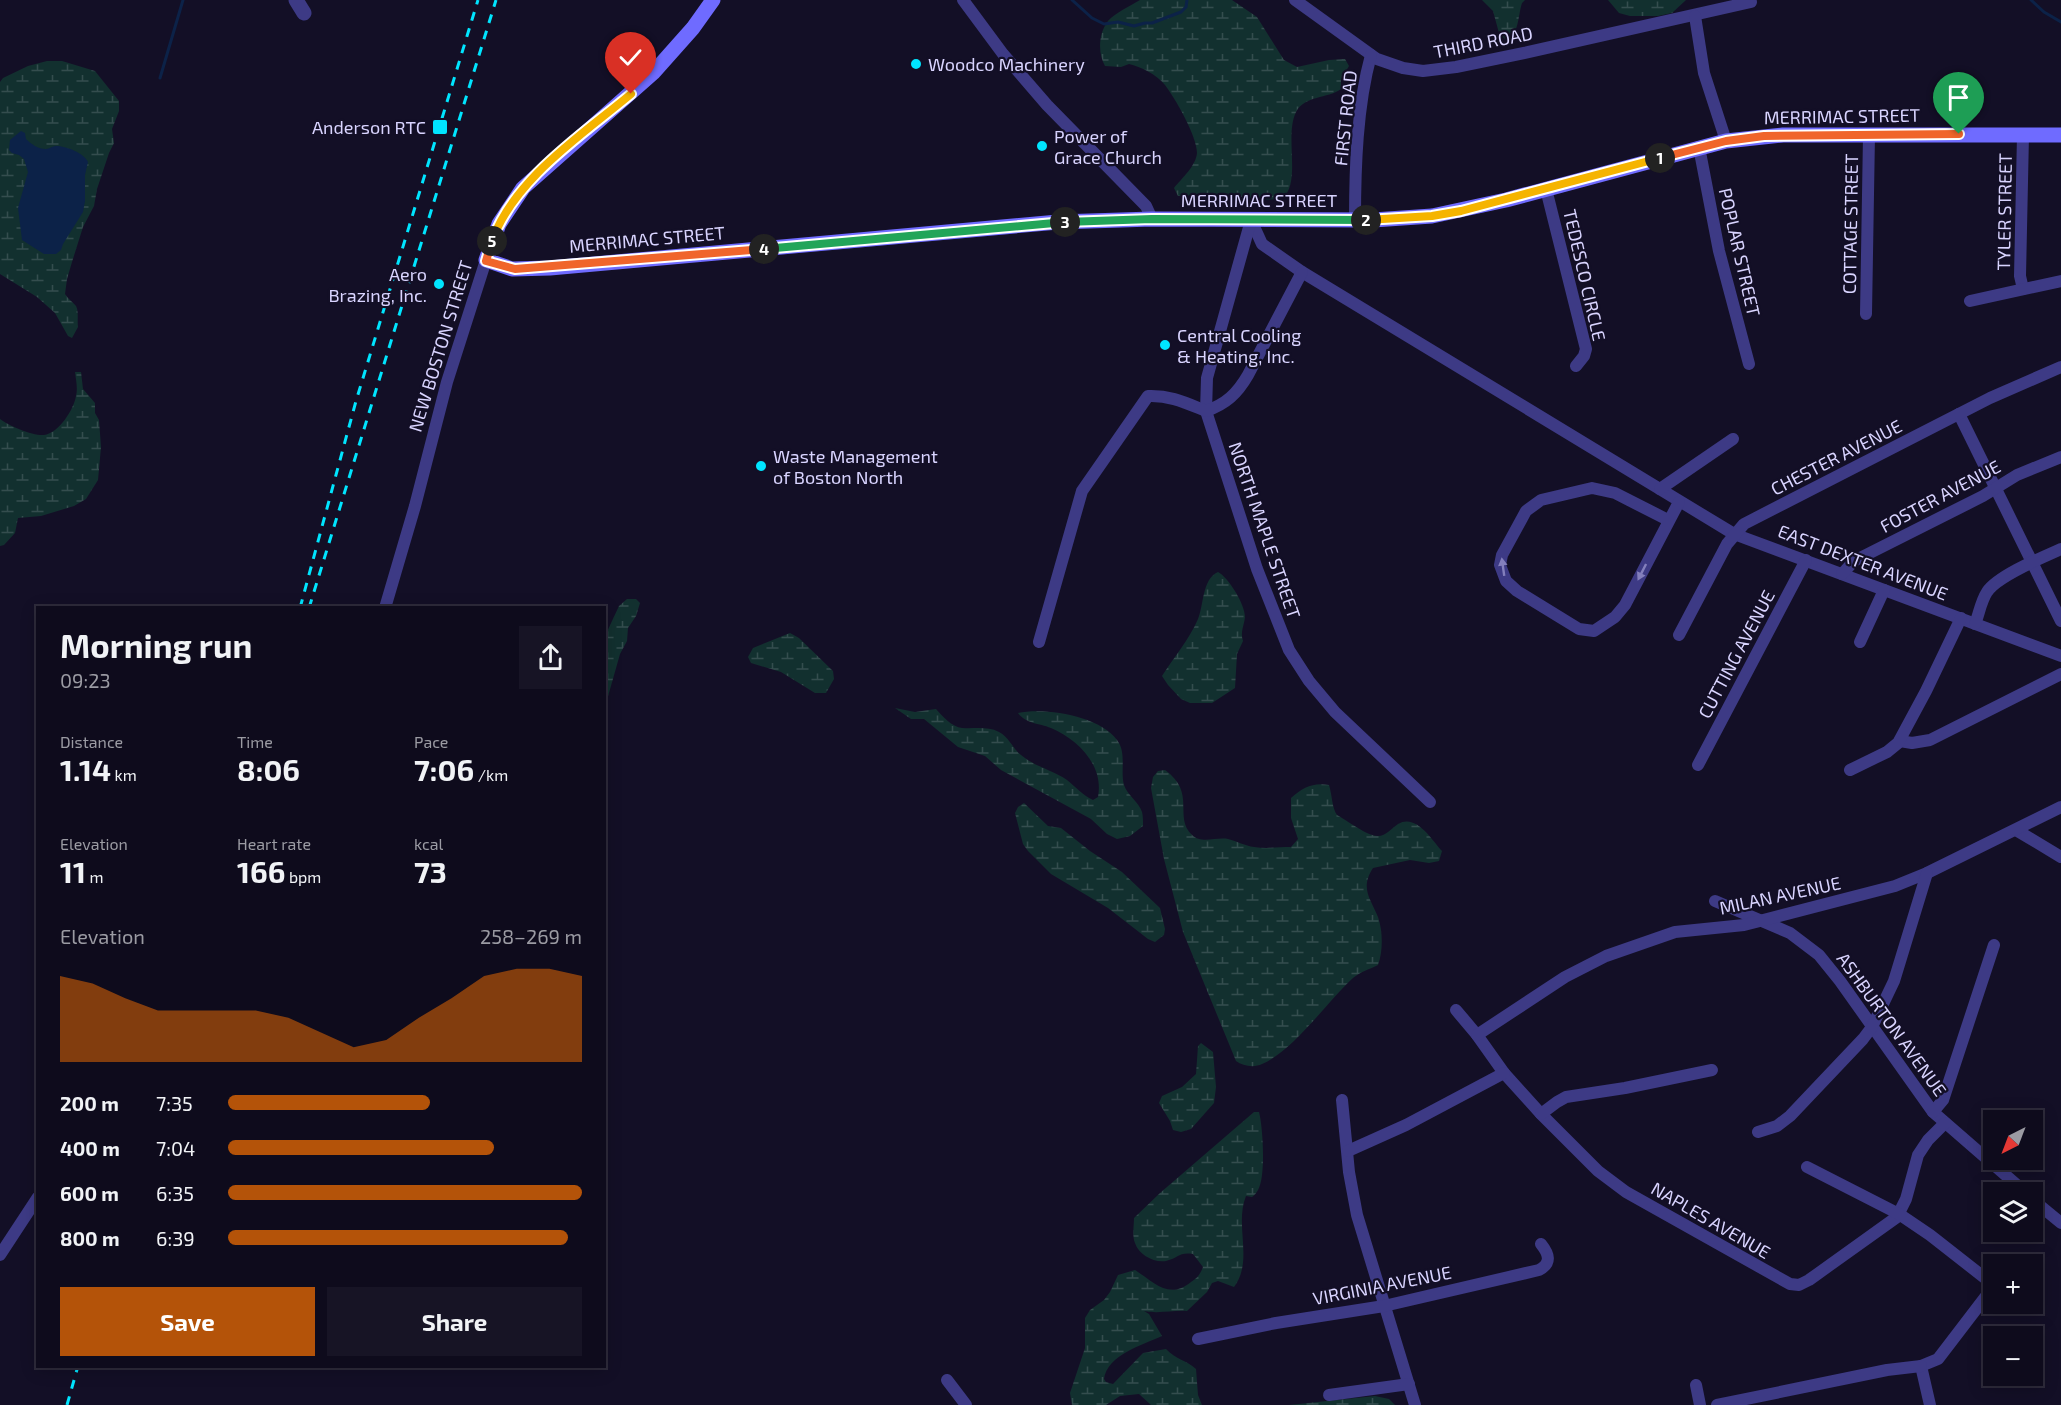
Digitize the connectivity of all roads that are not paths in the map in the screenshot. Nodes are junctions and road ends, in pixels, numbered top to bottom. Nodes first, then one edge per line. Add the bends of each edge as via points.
1 (713, 0) edge
2 (963, 0) edge
3 (1296, 0) edge
4 (1751, 2) dead end
5 (1695, 16) junction
6 (1371, 55) junction
7 (1869, 135) junction
8 (2024, 135) junction
9 (2061, 135) edge
10 (1726, 141) junction
11 (1699, 147) junction
12 (1546, 189) junction
13 (1152, 219) junction
14 (1251, 220) junction
15 (1355, 220) junction
16 (486, 261) junction
17 (1302, 272) junction
18 (2061, 281) edge
19 (2023, 289) junction
20 (1970, 302) dead end
21 (1866, 314) dead end
22 (1749, 364) dead end
23 (1576, 366) dead end
24 (2061, 367) edge
25 (1206, 411) junction
26 (1959, 414) junction
27 (1733, 439) dead end
28 (2061, 457) edge
29 (1995, 488) junction
30 (1660, 489) junction
31 (1679, 502) junction
32 (1668, 520) junction
33 (1734, 534) junction
34 (2061, 549) edge
35 (1806, 560) junction
36 (2032, 563) junction
37 (1842, 574) junction
38 (1884, 590) junction
39 (386, 606) edge
40 (1961, 618) junction
41 (2061, 621) edge
42 (1975, 624) junction
43 (1679, 634) dead end
44 (1039, 642) dead end
45 (1860, 642) dead end
46 (2061, 656) edge
47 (2061, 674) edge
48 (1900, 741) junction
49 (1698, 765) dead end
50 (1850, 770) dead end
51 (1430, 802) dead end
52 (2061, 807) edge
53 (2016, 830) junction
54 (2061, 857) edge
55 (1927, 873) junction
56 (1715, 901) dead end
57 (1762, 920) junction
58 (1994, 945) dead end
59 (1456, 1010) dead end
60 (1872, 1027) junction
61 (1477, 1035) junction
62 (1712, 1070) dead end
63 (1504, 1073) junction
64 (1342, 1100) dead end
65 (1934, 1112) junction
66 (1541, 1114) junction
67 (1945, 1123) junction
68 (1758, 1132) dead end
69 (1348, 1151) junction
70 (1807, 1167) dead end
71 (2013, 1182) edge
72 (36, 1200) edge
73 (2043, 1208) edge
74 (1899, 1214) junction
75 (2061, 1223) edge
76 (1541, 1244) dead end
77 (0, 1255) edge
78 (1384, 1306) junction
79 (1198, 1339) dead end
80 (1921, 1365) junction
81 (947, 1380) dead end
82 (1409, 1384) junction
83 (1696, 1385) dead end
84 (1329, 1395) dead end
85 (966, 1405) edge
86 (1415, 1405) edge
87 (1700, 1405) edge
88 (1717, 1405) edge
89 (1930, 1405) edge

1 - 16 main road, NEW BOSTON STREET via 653,73 523,188 499,224
2 - 13 street via 1032,88 1146,206
3 - 6 street, THIRD ROAD
4 - 5 street, THIRD ROAD
5 - 6 street, THIRD ROAD via 1436,70 1412,70
5 - 10 street via 1704,73
6 - 15 street, FIRST ROAD via 1364,87
7 - 8 main road, MERRIMAC STREET
7 - 10 main road, MERRIMAC STREET via 1764,136
7 - 21 street, COTTAGE STREET
8 - 9 main road, MERRIMAC STREET
8 - 19 street, TYLER STREET via 2020,276
10 - 11 main road, MERRIMAC STREET
11 - 12 main road, MERRIMAC STREET
11 - 22 street, POPLAR STREET via 1719,250
12 - 15 main road, MERRIMAC STREET via 1432,216
12 - 23 street, TEDESCO CIRCLE via 1585,347
13 - 14 main road, MERRIMAC STREET
13 - 16 main road, MERRIMAC STREET via 1050,223 539,268 510,269
14 - 15 main road, MERRIMAC STREET
14 - 17 street via 1262,244
14 - 25 street, NORTH MAPLE STREET via 1206,378
16 - 39 street, NEW BOSTON STREET
17 - 25 street via 1240,389 1220,407
17 - 30 street, EAST DEXTER AVENUE
18 - 19 street
19 - 20 street
24 - 26 street, CHESTER AVENUE
25 - 44 street via 1176,398 1148,396 1082,491
25 - 51 street, NORTH MAPLE STREET via 1257,569 1289,650 1335,712
26 - 29 street
26 - 33 street, CHESTER AVENUE via 1749,521
27 - 30 street
28 - 29 street, FOSTER AVENUE
29 - 36 street
29 - 37 street, FOSTER AVENUE via 1854,561
30 - 31 street, EAST DEXTER AVENUE
31 - 32 street
31 - 33 street, EAST DEXTER AVENUE
32 -> 32 street via 1625,605 1594,631 1579,628 1517,591 1502,572 1502,555 1521,519 1530,506 1541,500 1586,488 1601,489
33 - 35 street, EAST DEXTER AVENUE
33 - 43 street, CHESTER AVENUE
34 - 36 street
35 - 37 street, EAST DEXTER AVENUE
35 - 49 street, CUTTING AVENUE
36 - 41 street
36 - 42 street via 1990,588
37 - 38 street, EAST DEXTER AVENUE
38 - 40 street, EAST DEXTER AVENUE
38 - 45 street
40 - 42 street, EAST DEXTER AVENUE
40 - 48 street
42 - 46 street, EAST DEXTER AVENUE
47 - 48 street via 1930,740
48 - 50 street
52 - 53 street, MILAN AVENUE
53 - 54 street
53 - 55 street, MILAN AVENUE
55 - 57 street, MILAN AVENUE via 1876,891
55 - 60 street via 1894,981
56 - 57 street, ASHBURTON AVENUE
57 - 60 street, ASHBURTON AVENUE via 1796,937 1819,955
57 - 61 street, MILAN AVENUE via 1682,931 1606,956 1565,977
58 - 65 street via 1942,1102
59 - 61 street, NAPLES AVENUE
60 - 65 street, ASHBURTON AVENUE
60 - 68 street via 1790,1116
61 - 63 street, NAPLES AVENUE
62 - 66 street via 1566,1097
63 - 66 street, NAPLES AVENUE
63 - 69 street
64 - 69 street
65 - 67 street, ASHBURTON AVENUE
66 - 74 street, NAPLES AVENUE via 1615,1185 1790,1284 1809,1280
67 - 71 street, ASHBURTON AVENUE
67 - 74 street, NAPLES AVENUE via 1918,1155
69 - 78 street via 1355,1204
70 - 74 street
72 - 77 street
73 - 75 street
74 - 80 street via 1987,1278 1991,1285 1938,1359
76 - 78 street, VIRGINIA AVENUE via 1549,1259 1539,1270
78 - 79 street, VIRGINIA AVENUE
78 - 82 street
80 - 88 street
80 - 89 street
81 - 85 street
82 - 84 street
82 - 86 street
83 - 87 street

